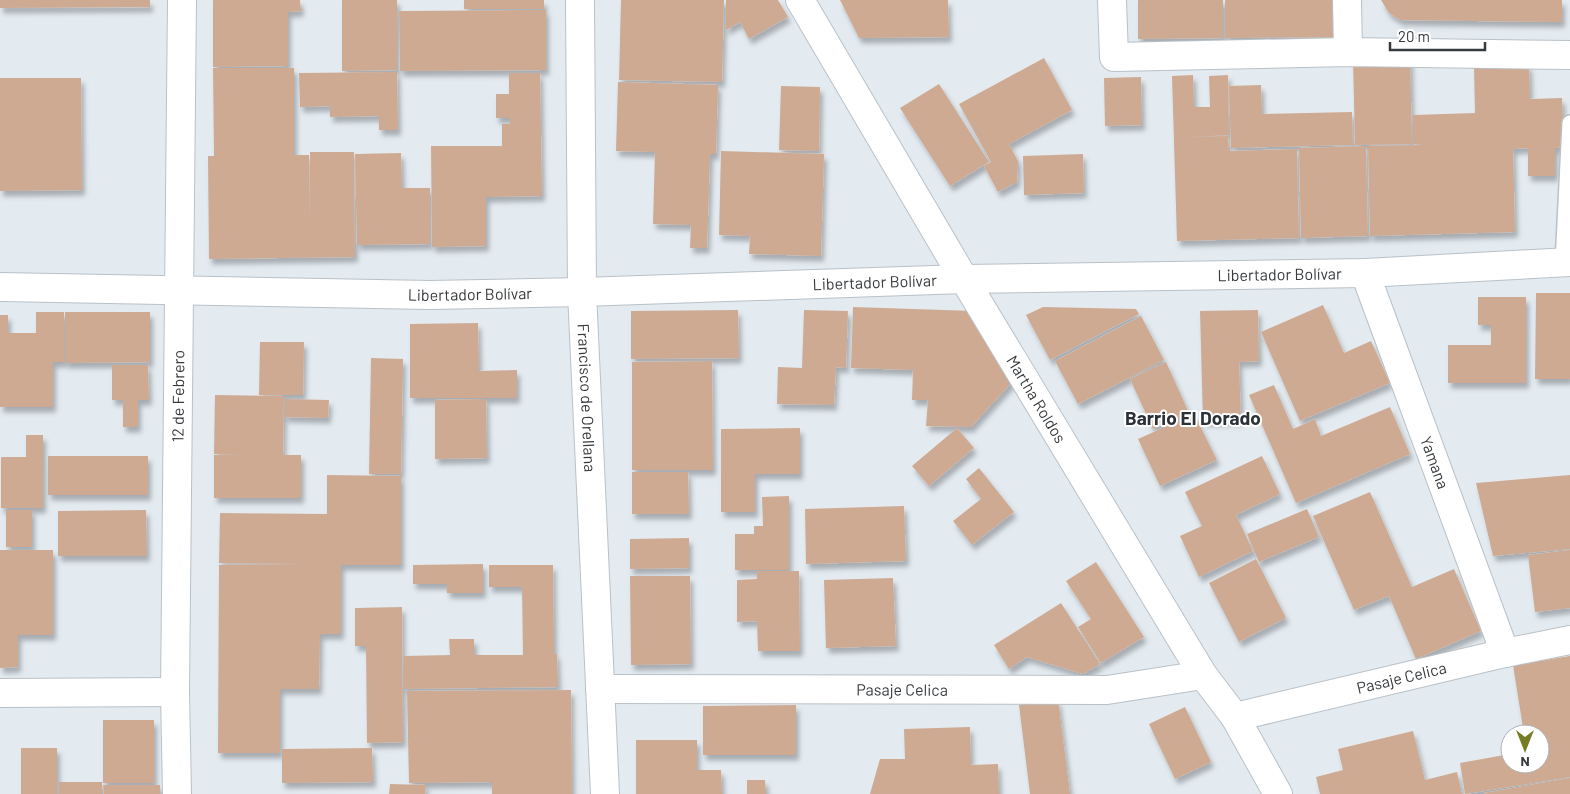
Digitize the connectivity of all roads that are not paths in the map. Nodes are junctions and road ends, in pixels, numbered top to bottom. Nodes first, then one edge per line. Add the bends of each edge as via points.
1 (182, 0) edge
2 (580, 0) edge
3 (800, 0) edge
4 (1112, 0) edge
5 (1347, 0) edge
6 (1348, 52) junction
7 (1570, 55) edge
8 (1570, 123) edge
9 (1566, 262) edge
10 (1364, 272) junction
11 (964, 279) junction
12 (0, 287) edge
13 (178, 290) junction
14 (582, 292) junction
15 (1570, 640) edge
16 (1505, 653) junction
17 (1204, 676) junction
18 (600, 689) junction
19 (175, 692) junction
20 (0, 693) edge
21 (1235, 717) junction
22 (177, 794) edge
23 (605, 794) edge
24 (1278, 794) edge

1 - 13 street, 12 de Febrero
2 - 14 street, Francisco de Orellana
3 - 11 street, Martha Roldos
4 - 6 street via 1114,57
5 - 6 street
6 - 7 street
8 - 9 lane
9 - 10 street, Libertador Bolívar
10 - 11 street, Libertador Bolívar
10 - 16 street, Yamana
11 - 14 street, Libertador Bolívar
11 - 17 street, Martha Roldos
12 - 13 street, Libertador Bolívar
13 - 14 street, Libertador Bolívar via 430,295
13 - 19 street, 12 de Febrero
14 - 18 street, Francisco de Orellana
15 - 16 street, Pasaje Celica
16 - 21 street, Pasaje Celica
17 - 18 street, Pasaje Celica via 1107,690
17 - 21 street, Martha Roldos
18 - 23 street, Francisco de Orellana
19 - 20 street
19 - 22 street, 12 de Febrero
21 - 24 street, Martha Roldos

